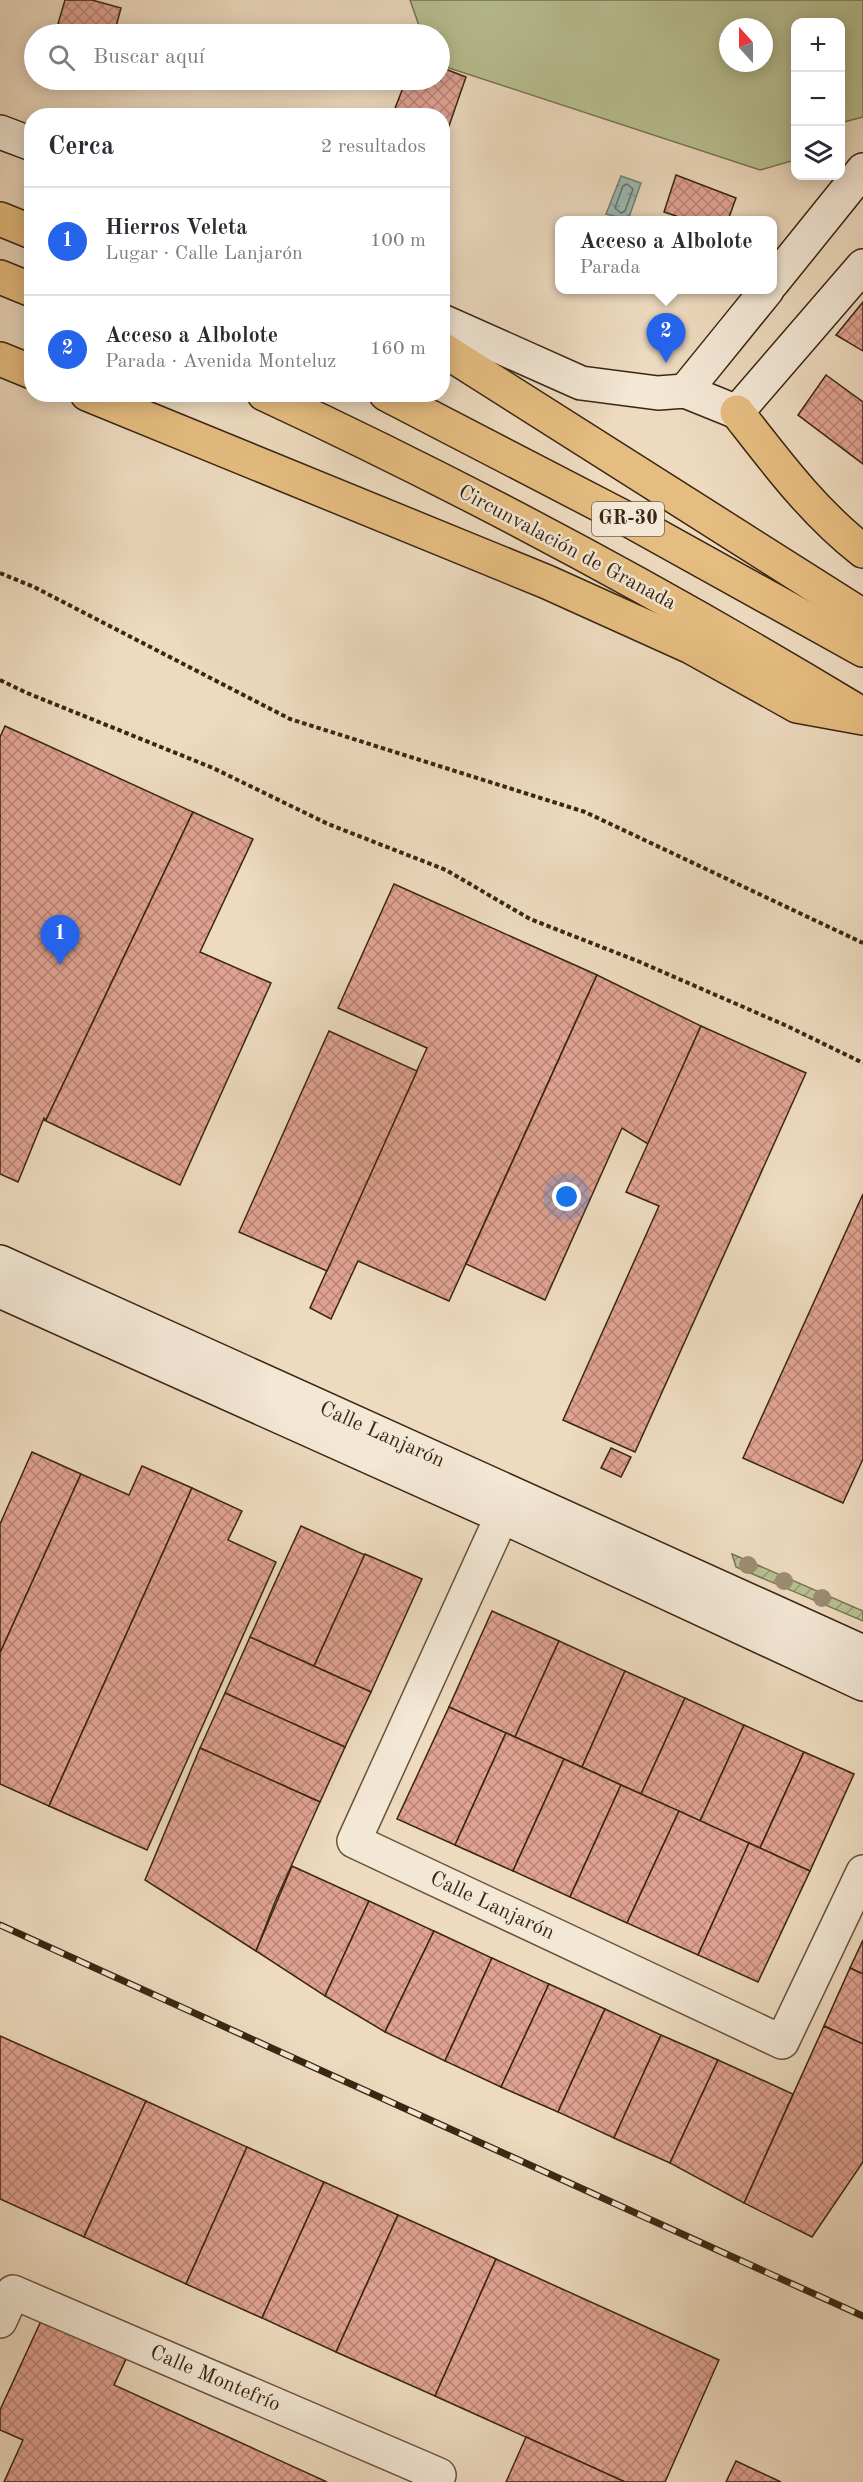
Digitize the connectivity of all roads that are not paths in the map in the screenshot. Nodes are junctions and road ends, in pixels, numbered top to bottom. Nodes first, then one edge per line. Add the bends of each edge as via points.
1 (0, 132) edge
2 (24, 141) edge
3 (863, 170) edge
4 (0, 219) edge
5 (24, 229) edge
6 (863, 266) edge
7 (0, 277) edge
8 (777, 277) edge
9 (24, 287) edge
10 (764, 294) edge
11 (450, 325) edge
12 (450, 354) edge
13 (0, 359) edge
14 (24, 369) edge
15 (686, 391) junction
16 (107, 402) edge
17 (281, 402) edge
18 (401, 402) edge
19 (737, 412) junction
20 (863, 551) edge
21 (863, 616) edge
22 (863, 650) edge
23 (863, 717) edge
24 (0, 1262) edge
25 (0, 1291) edge
26 (507, 1505) junction
27 (863, 1652) edge
28 (863, 1684) edge
29 (863, 1872) edge
30 (0, 2321) edge
31 (436, 2482) edge

1 - 2 street
3 - 8 street
4 - 5 highway
6 - 19 street
7 - 9 highway
10 - 15 street
11 - 15 street via 581,383 658,393
12 - 21 highway
13 - 14 highway
15 - 19 street
16 - 23 highway via 547,582 691,647 797,706
17 - 23 highway, Circunvalación de Granada / GR-30 via 558,540
18 - 22 highway, GR-30 via 627,519
19 - 20 highway via 793,485
24 - 26 street, Calle Lanjarón
25 - 26 street, Calle Lanjarón
26 - 27 street, Calle Lanjarón
26 - 28 street, Calle Lanjarón
26 - 29 street, Calle Lanjarón via 354,1841 782,2042
30 - 31 street, Calle Montefrío via 13,2292 439,2475

